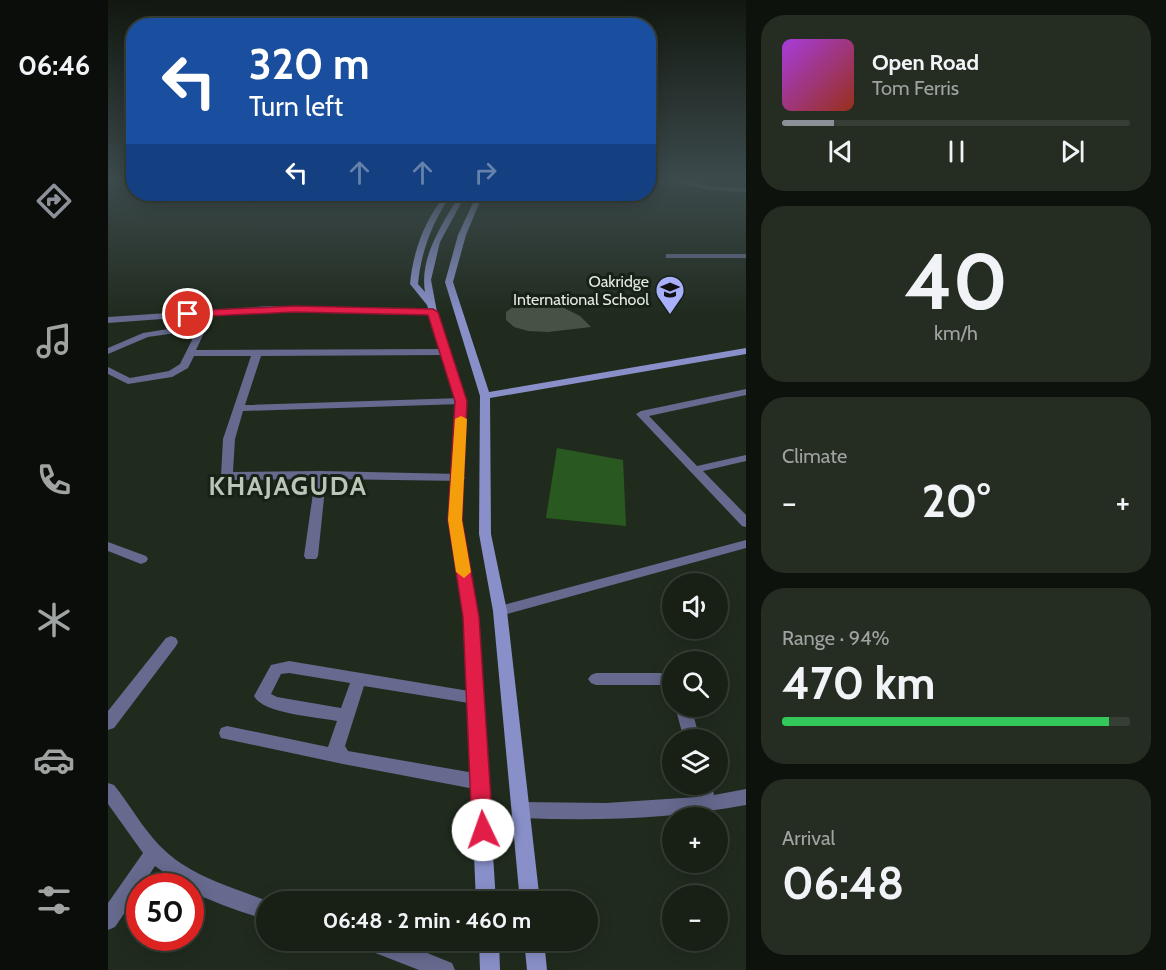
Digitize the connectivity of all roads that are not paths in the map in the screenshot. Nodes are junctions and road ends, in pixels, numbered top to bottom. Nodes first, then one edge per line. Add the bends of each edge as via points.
1 (433, 224) edge
2 (447, 224) edge
3 (467, 224) edge
4 (669, 256) dead end
5 (746, 256) edge
6 (431, 308) junction
7 (209, 313) junction
8 (108, 320) edge
9 (202, 326) junction
10 (108, 351) edge
11 (746, 351) edge
12 (444, 352) junction
13 (190, 353) junction
14 (256, 355) junction
15 (108, 370) edge
16 (746, 392) edge
17 (485, 396) junction
18 (461, 401) junction
19 (241, 408) junction
20 (746, 458) edge
21 (694, 470) junction
22 (321, 475) junction
23 (459, 478) junction
24 (746, 523) edge
25 (746, 544) edge
26 (108, 546) edge
27 (311, 556) dead end
28 (141, 559) dead end
29 (500, 611) junction
30 (171, 642) dead end
31 (359, 679) junction
32 (596, 679) dead end
33 (662, 679) edge
34 (476, 698) junction
35 (347, 716) junction
36 (108, 723) edge
37 (227, 733) dead end
38 (343, 757) junction
39 (480, 782) junction
40 (108, 791) edge
41 (706, 795) edge
42 (746, 797) edge
43 (708, 805) junction
44 (521, 810) junction
45 (154, 852) junction
46 (485, 891) edge
47 (529, 891) edge
48 (256, 907) edge
49 (108, 920) edge
50 (396, 951) edge
51 (489, 951) edge
52 (535, 951) edge
53 (445, 970) edge
54 (490, 970) edge
55 (537, 970) edge

1 - 6 main road via 422,245 414,284
2 - 6 main road via 432,254 427,280
3 - 17 main road via 449,282
4 - 5 street
6 - 7 street
6 - 12 main road
7 - 8 street
7 - 9 street
9 - 10 street via 146,334
9 - 13 street
11 - 17 main road
12 - 14 street
12 - 18 main road
13 - 14 street
13 - 15 street via 184,366 156,378 128,381
14 - 19 street
16 - 21 street via 641,414
17 - 29 main road via 485,534
18 - 19 street
18 - 23 main road
19 - 22 street via 229,439 226,476
20 - 21 street
21 - 24 street
22 - 23 street
22 - 27 street
23 - 34 main road via 455,520 471,617
25 - 29 street
26 - 28 street
29 - 44 main road
30 - 36 street
31 - 34 street
31 - 35 street
31 - 35 street via 276,669 262,696 273,703
32 - 33 street
34 - 39 main road
35 - 38 street via 336,747
37 - 38 street
38 - 39 street
39 - 46 main road
40 - 45 street
41 - 43 street
42 - 43 street
43 - 44 street via 579,812
44 - 47 main road
45 - 48 street via 224,899
45 - 49 street
50 - 53 street
51 - 54 main road
52 - 55 main road

